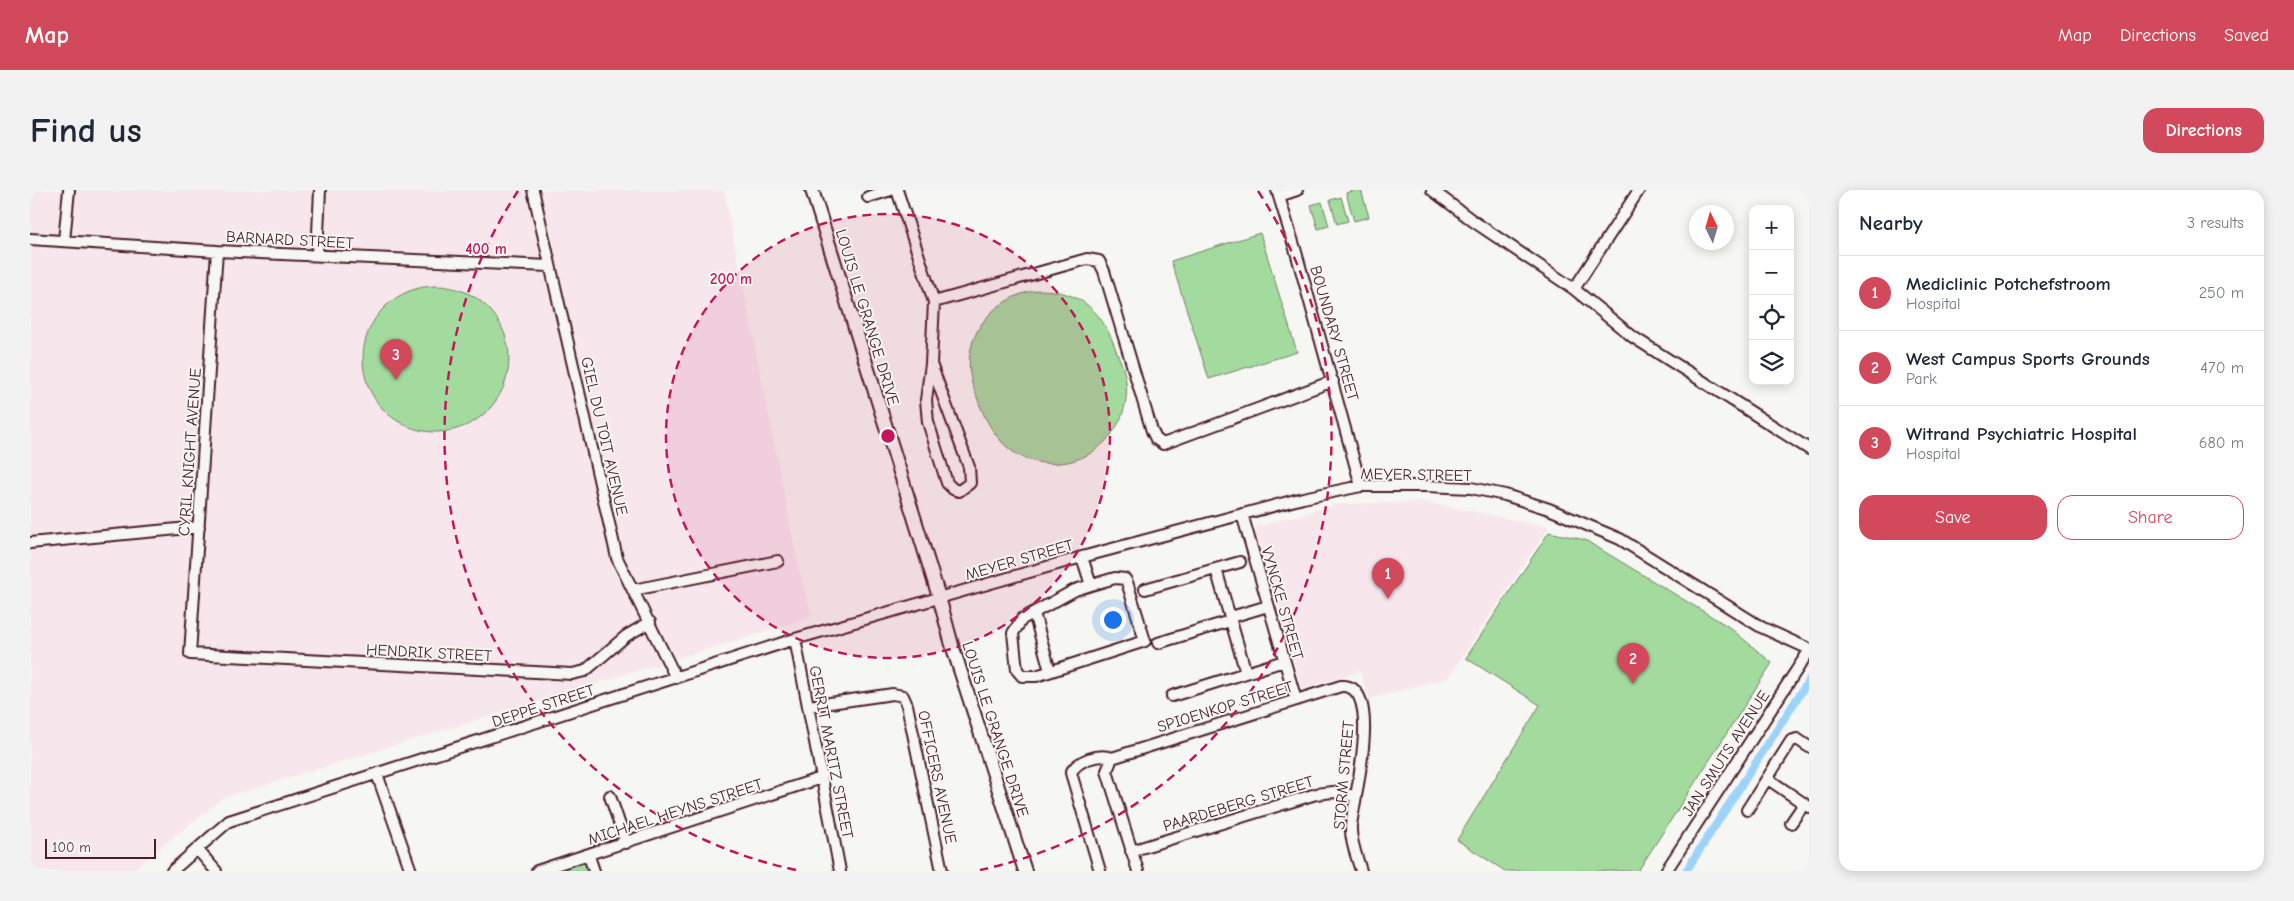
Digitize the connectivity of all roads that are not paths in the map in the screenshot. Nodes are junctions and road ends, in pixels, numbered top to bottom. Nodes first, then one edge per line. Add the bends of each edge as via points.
1 (69, 190) edge
2 (320, 190) edge
3 (533, 190) edge
4 (812, 190) edge
5 (891, 190) edge
6 (897, 190) edge
7 (1297, 190) edge
8 (1432, 190) edge
9 (1639, 190) edge
10 (1278, 193) edge
11 (868, 197) dead end
12 (30, 239) edge
13 (64, 241) junction
14 (217, 250) junction
15 (317, 255) junction
16 (549, 266) junction
17 (1574, 289) junction
18 (934, 302) junction
19 (931, 364) junction
20 (1333, 381) junction
21 (1809, 448) edge
22 (1361, 486) junction
23 (1242, 514) junction
24 (199, 527) junction
25 (30, 543) edge
26 (1082, 557) junction
27 (778, 561) dead end
28 (1240, 562) dead end
29 (1216, 569) junction
30 (1091, 585) junction
31 (1145, 588) dead end
32 (633, 590) junction
33 (939, 597) junction
34 (1268, 606) junction
35 (1034, 613) junction
36 (1230, 619) junction
37 (650, 622) junction
38 (795, 639) junction
39 (1158, 643) dead end
40 (1809, 650) edge
41 (190, 654) joint
42 (1284, 661) junction
43 (1050, 671) junction
44 (1246, 673) junction
45 (676, 678) junction
46 (1347, 686) joint
47 (1172, 696) dead end
48 (1296, 700) junction
49 (809, 706) junction
50 (1809, 747) edge
51 (1112, 758) junction
52 (377, 774) junction
53 (821, 778) junction
54 (1768, 779) junction
55 (610, 796) dead end
56 (1355, 796) junction
57 (1807, 805) edge
58 (1747, 810) dead end
59 (1791, 823) dead end
60 (626, 843) junction
61 (196, 849) junction
62 (1131, 851) junction
63 (589, 856) junction
64 (172, 871) edge
65 (216, 871) edge
66 (411, 871) edge
67 (537, 871) edge
68 (594, 871) edge
69 (840, 871) edge
70 (942, 871) edge
71 (1025, 871) edge
72 (1100, 871) edge
73 (1138, 871) edge
74 (1361, 871) edge
75 (1666, 871) edge

1 - 13 street
2 - 15 street
3 - 16 street, GIEL DU TOIT AVENUE
4 - 33 main road, LOUIS LE GRANGE DRIVE
5 - 11 street
6 - 18 street
7 - 10 street
8 - 17 street
9 - 17 street
10 - 20 street, BOUNDARY STREET
12 - 13 street, BARNARD STREET
13 - 14 street, BARNARD STREET
14 - 15 street, BARNARD STREET
14 - 24 street, CYRIL KNIGHT AVENUE
15 - 16 street, BARNARD STREET
16 - 32 street, GIEL DU TOIT AVENUE via 617,558
17 - 21 street via 1633,336
18 - 19 street
18 - 20 street via 1087,259 1099,261 1152,431 1164,444
19 - 19 street via 969,467 970,483 959,491 947,483 928,422 926,400
20 - 22 street, BOUNDARY STREET
22 - 23 street, MEYER STREET
22 - 40 street, MEYER STREET via 1471,488 1549,509 1620,539 1761,627
23 - 26 street, MEYER STREET
23 - 34 street, VYNCKE STREET
24 - 25 street
24 - 41 street, CYRIL KNIGHT AVENUE
26 - 30 street
26 - 33 street, MEYER STREET
27 - 32 street
28 - 29 street
29 - 31 street
29 - 36 street
30 - 35 street via 1075,590
30 - 43 street via 1120,578 1127,582 1144,642
32 - 37 street, GIEL DU TOIT AVENUE
33 - 38 street, DEPPE STREET
33 - 71 main road, LOUIS LE GRANGE DRIVE
34 - 36 street
34 - 42 street, VYNCKE STREET
35 - 43 street
35 - 43 street via 1022,619 1013,633 1017,670 1026,677
36 - 39 street
36 - 44 street
37 - 41 street, HENDRIK STREET via 626,636 585,671 572,674
37 - 45 street, GIEL DU TOIT AVENUE
38 - 45 street, DEPPE STREET
38 - 49 street, GERRIT MARITZ STREET
40 - 75 street, JAN SMUTS AVENUE
42 - 44 street
42 - 48 street, VYNCKE STREET
44 - 47 street
45 - 52 street, DEPPE STREET
46 - 48 street, SPIOENKOP STREET
46 - 56 street, STORM STREET via 1356,691 1365,726
48 - 51 street, SPIOENKOP STREET
49 - 53 street, GERRIT MARITZ STREET
49 - 70 street, OFFICERS AVENUE via 893,694 903,696
50 - 54 street via 1799,740 1792,740
51 - 62 street via 1107,771
51 - 72 street, SPIOENKOP STREET via 1100,756 1080,763 1071,773
52 - 61 street, DEPPE STREET via 229,820
52 - 66 street
53 - 60 street, MICHAEL HEYNS STREET
53 - 69 street, GERRIT MARITZ STREET
54 - 57 street
54 - 58 street
55 - 60 street
56 - 62 street, PAARDEBERG STREET via 1333,792 1316,794
56 - 74 street, STORM STREET via 1351,832
57 - 59 street
60 - 63 street, MICHAEL HEYNS STREET
61 - 64 street, DEPPE STREET
61 - 65 street
62 - 73 street
63 - 67 street, MICHAEL HEYNS STREET
63 - 68 street

